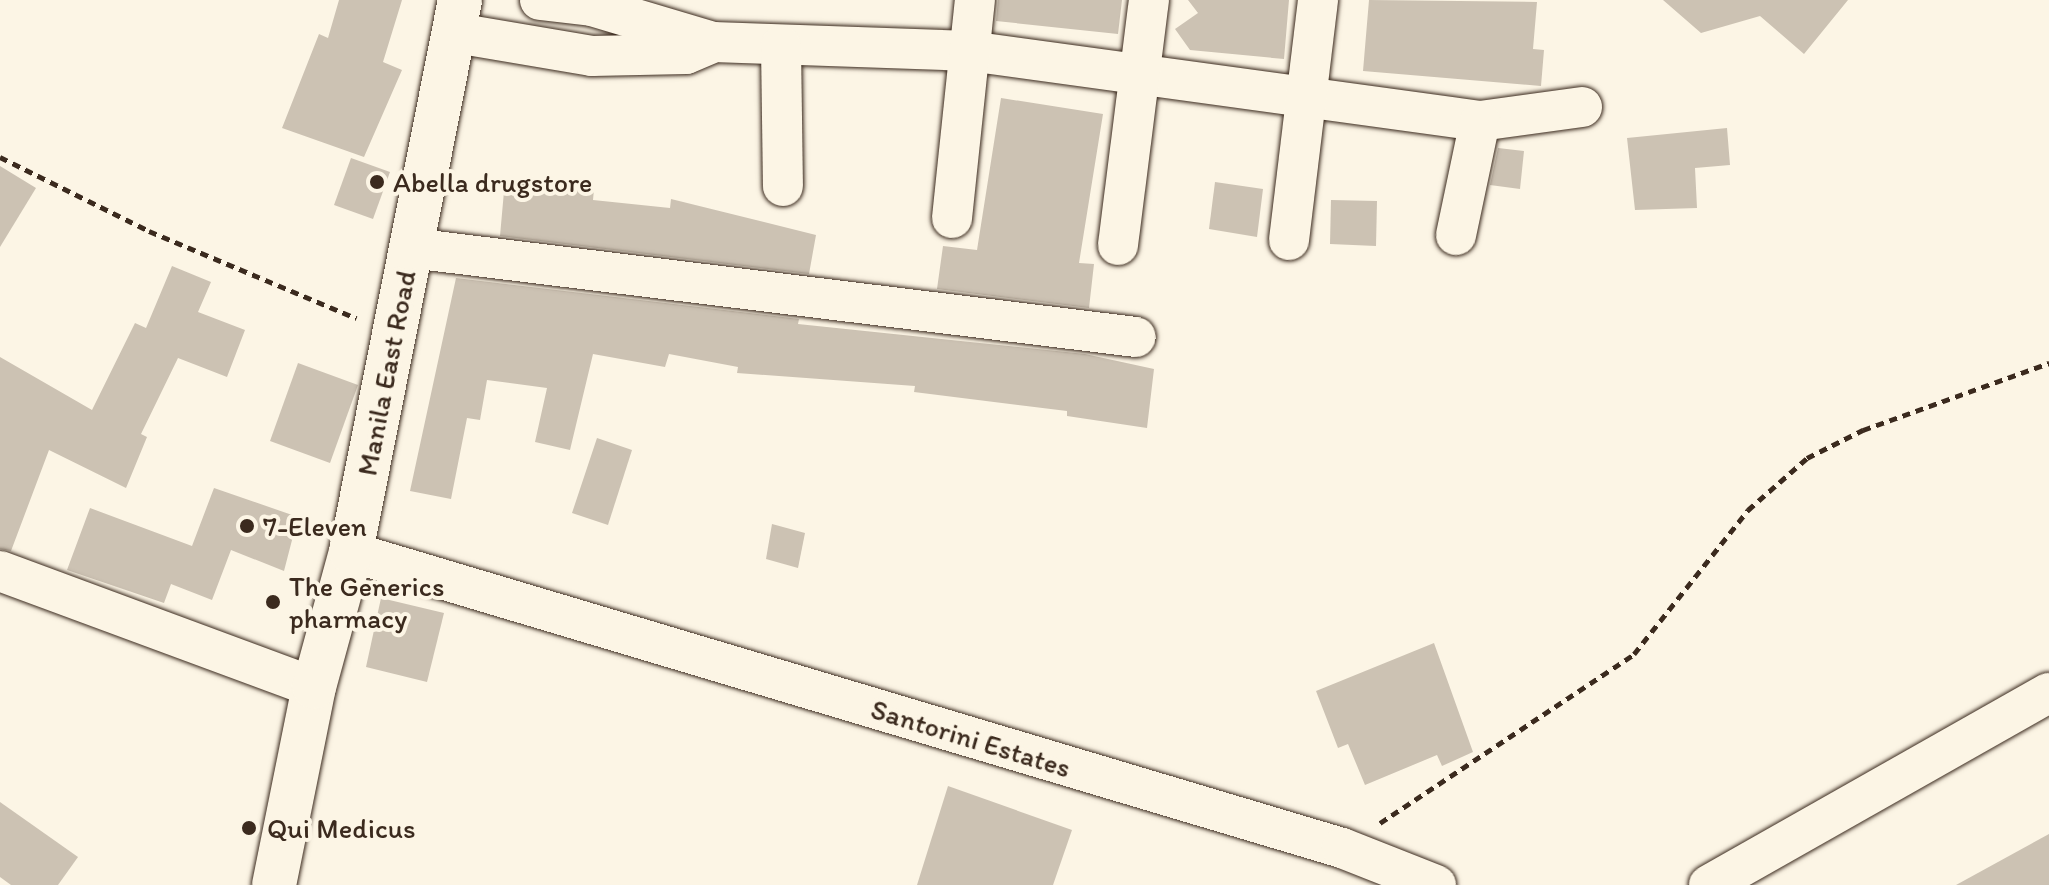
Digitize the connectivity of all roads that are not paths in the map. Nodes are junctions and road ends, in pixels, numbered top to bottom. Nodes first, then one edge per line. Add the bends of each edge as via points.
1 (540, 0) edge
2 (975, 0) edge
3 (1149, 0) edge
4 (1318, 0) edge
5 (458, 17) edge
6 (713, 42) junction
7 (781, 46) junction
8 (969, 51) junction
9 (1137, 74) junction
10 (1304, 99) junction
11 (1582, 107) dead end
12 (1480, 121) junction
13 (783, 186) dead end
14 (952, 218) dead end
15 (1456, 235) dead end
16 (1289, 240) dead end
17 (1118, 245) dead end
18 (411, 248) junction
19 (1136, 337) dead end
20 (351, 552) junction
21 (0, 571) edge
22 (314, 687) junction
23 (2049, 693) edge
24 (274, 885) edge
25 (1436, 885) edge
26 (1709, 885) edge

1 - 6 street via 592,6
2 - 8 street
3 - 9 street
4 - 10 street
5 - 6 street via 592,56 686,54
5 - 18 main road, Manila East Road
6 - 7 street
7 - 8 street
7 - 13 street
8 - 9 street
8 - 14 street
9 - 10 street
9 - 17 street
10 - 12 street
10 - 16 street
11 - 12 street
12 - 15 street
18 - 19 street
18 - 20 main road, Manila East Road
20 - 22 main road, Manila East Road
20 - 25 street, Santorini Estates via 1342,848
21 - 22 street
22 - 24 main road, Manila East Road
23 - 26 street

